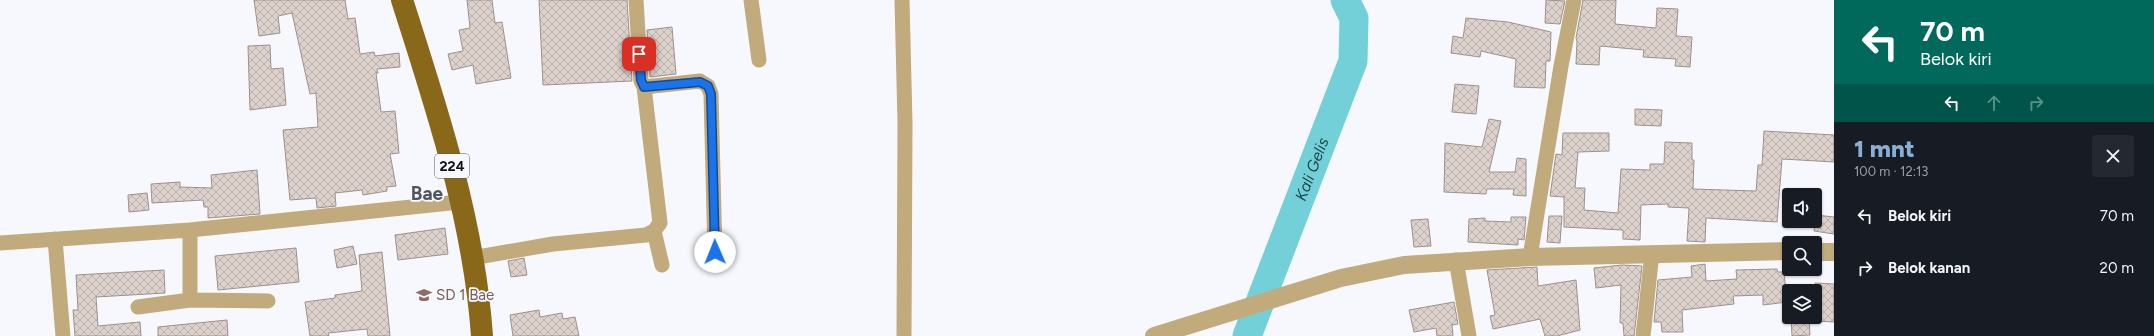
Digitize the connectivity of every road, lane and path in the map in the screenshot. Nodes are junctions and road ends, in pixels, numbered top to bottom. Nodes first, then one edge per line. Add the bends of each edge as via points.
1 (402, 0) edge
2 (636, 0) edge
3 (751, 0) edge
4 (902, 0) edge
5 (1574, 0) edge
6 (759, 60) dead end
7 (644, 87) junction
8 (460, 202) junction
9 (190, 230) junction
10 (654, 231) junction
11 (55, 239) junction
12 (0, 243) edge
13 (1782, 251) edge
14 (715, 252) dead end
15 (1822, 252) edge
16 (1834, 252) edge
17 (1652, 253) junction
18 (1530, 257) junction
19 (472, 258) junction
20 (1456, 260) junction
21 (662, 265) dead end
22 (190, 300) junction
23 (268, 301) dead end
24 (138, 307) dead end
25 (63, 336) edge
26 (482, 336) edge
27 (904, 336) edge
28 (1154, 336) edge
29 (1469, 336) edge
30 (1643, 336) edge

1 - 8 main road, 224 via 434,103
2 - 7 street via 641,80
3 - 6 street
4 - 27 street via 905,123
5 - 18 street
7 - 10 street via 660,222
7 - 14 street via 693,81 706,83 708,86 712,104
8 - 9 street
8 - 19 main road, 224
9 - 11 street
9 - 22 street
10 - 19 street via 646,235 553,244
10 - 21 street
11 - 12 street
11 - 25 street
13 - 17 street
15 - 16 street
17 - 18 street
17 - 30 street
18 - 20 street
19 - 26 main road, 224
20 - 28 street via 1374,270
20 - 29 street
22 - 23 street
22 - 24 street

